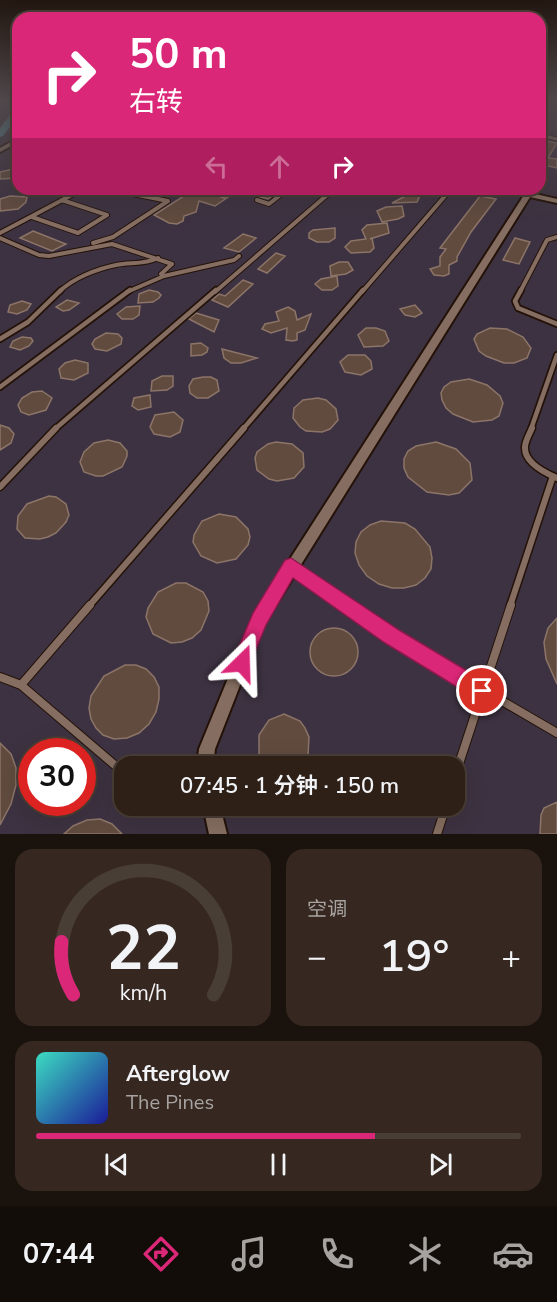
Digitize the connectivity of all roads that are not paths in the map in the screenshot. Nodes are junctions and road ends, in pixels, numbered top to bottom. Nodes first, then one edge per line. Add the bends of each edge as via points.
1 (72, 195) edge
2 (133, 195) edge
3 (149, 195) edge
4 (149, 195) edge
5 (280, 195) edge
6 (327, 195) edge
7 (446, 195) edge
8 (527, 195) edge
9 (532, 195) edge
10 (62, 200) junction
11 (257, 200) dead end
12 (557, 201) edge
13 (32, 217) junction
14 (0, 236) edge
15 (557, 237) edge
16 (50, 256) junction
17 (239, 256) dead end
18 (158, 258) junction
19 (157, 276) junction
20 (557, 324) edge
21 (0, 339) edge
22 (557, 355) edge
23 (0, 387) edge
24 (555, 477) edge
25 (0, 487) edge
26 (291, 566) junction
27 (0, 677) edge
28 (21, 685) junction
29 (482, 691) junction
30 (557, 733) edge
31 (206, 756) edge
32 (461, 756) edge
33 (114, 764) edge
34 (214, 816) edge
35 (443, 816) edge
36 (218, 834) edge
37 (437, 834) edge

1 - 10 lane
2 - 3 lane
4 - 16 lane via 168,201 113,237
5 - 11 lane via 269,204
6 - 25 lane via 48,435
7 - 28 lane
8 - 26 street
9 - 12 street
10 - 13 lane
10 - 13 lane via 107,215 78,233
13 - 14 lane
14 - 16 lane via 39,255
15 - 20 lane via 547,240 515,301 528,314
16 - 18 lane via 112,244
17 - 19 lane via 221,264
18 - 19 lane via 172,264
18 - 21 lane via 116,265 84,276 64,287 28,322
19 - 23 lane via 123,294
22 - 24 lane via 525,447 526,457 536,467
24 - 29 lane
26 - 29 lane via 392,637
26 - 31 street via 259,620
27 - 28 lane
28 - 33 lane
29 - 30 lane
29 - 32 lane
34 - 36 street
35 - 37 lane

